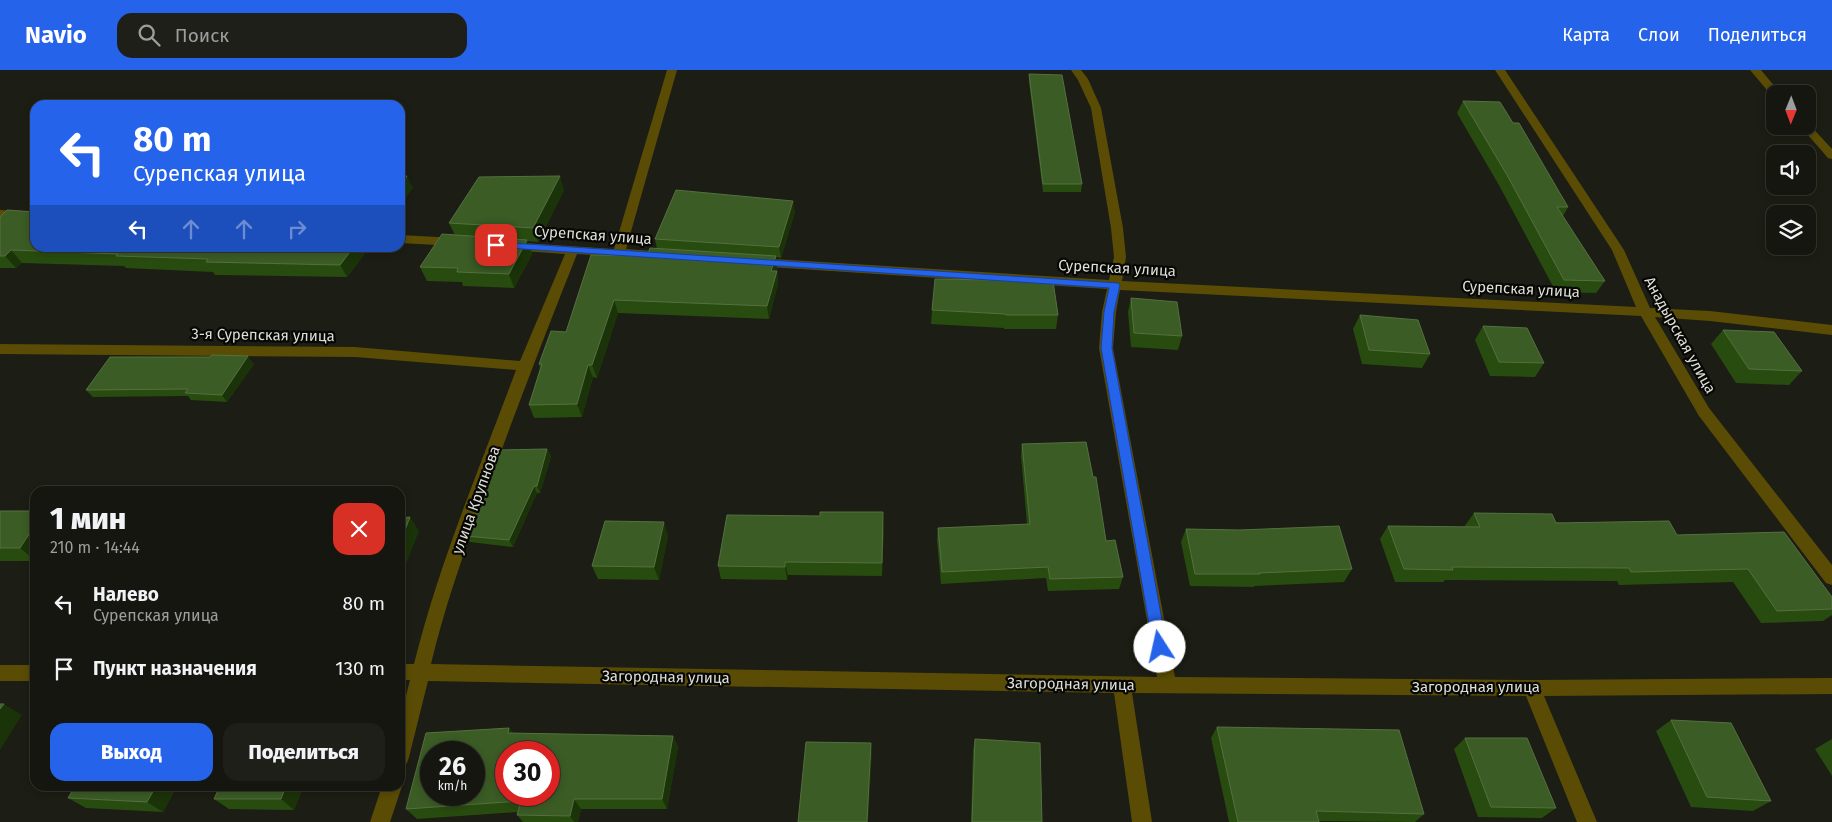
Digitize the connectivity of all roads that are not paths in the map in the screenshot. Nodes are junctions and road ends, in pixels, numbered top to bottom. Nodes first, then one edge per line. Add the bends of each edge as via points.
1 (672, 70) edge
2 (1076, 70) edge
3 (1500, 70) edge
4 (1754, 70) edge
5 (1768, 85) edge
6 (1813, 135) edge
7 (1832, 156) edge
8 (0, 214) edge
9 (30, 216) edge
10 (405, 239) edge
11 (467, 243) edge
12 (496, 245) edge
13 (573, 250) junction
14 (619, 253) junction
15 (681, 257) edge
16 (738, 261) edge
17 (1115, 285) junction
18 (1645, 312) junction
19 (1832, 330) edge
20 (0, 349) edge
21 (525, 366) junction
22 (1832, 578) edge
23 (405, 672) edge
24 (420, 672) junction
25 (0, 673) edge
26 (30, 673) edge
27 (1167, 684) junction
28 (1122, 685) junction
29 (1832, 686) edge
30 (1532, 688) junction
31 (405, 736) edge
32 (390, 791) edge
33 (380, 822) edge
34 (1142, 822) edge
35 (1587, 822) edge

1 - 14 street
2 - 17 street via 1096,108 1120,258
3 - 18 street, Анадырская улица via 1618,250
4 - 5 street
6 - 7 street
8 - 9 street
10 - 11 street
12 - 13 street, Сурепская улица
13 - 14 street, Сурепская улица
13 - 21 street, улица Крупнова
14 - 15 street, Сурепская улица
16 - 17 street, Сурепская улица
17 - 18 street, Сурепская улица
17 - 27 street via 1106,348
18 - 19 street, Сурепская улица
18 - 22 street, Анадырская улица via 1704,412
20 - 21 street, 3-я Сурепская улица via 355,352
21 - 24 street, улица Крупнова via 448,575
23 - 24 street, Загородная улица
24 - 28 street, Загородная улица
24 - 31 street, улица Крупнова
25 - 26 street
27 - 28 street, Загородная улица
27 - 30 street, Загородная улица
28 - 34 street
29 - 30 street, Загородная улица
30 - 35 street
32 - 33 street

